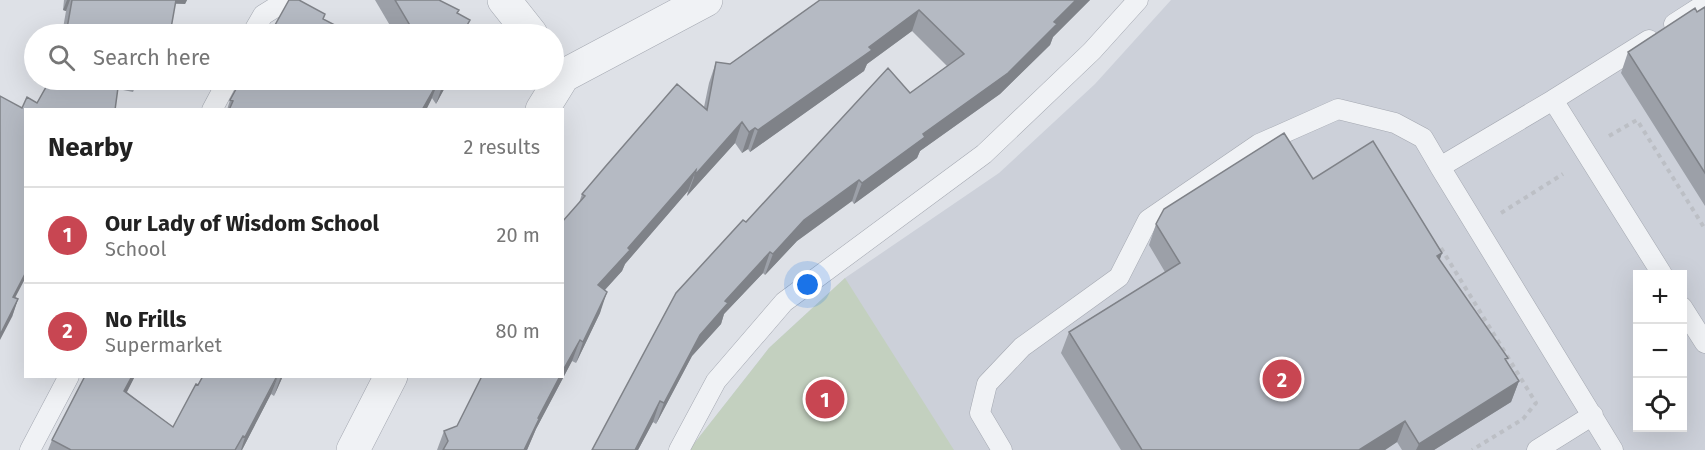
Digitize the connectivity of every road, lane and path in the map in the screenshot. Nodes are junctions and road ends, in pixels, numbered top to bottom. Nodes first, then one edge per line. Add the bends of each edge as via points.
1 (287, 0) edge
2 (504, 0) edge
3 (706, 0) edge
4 (1138, 0) edge
5 (1705, 4) edge
6 (258, 24) edge
7 (523, 24) edge
8 (564, 66) edge
9 (223, 90) edge
10 (550, 90) edge
11 (1553, 100) junction
12 (213, 108) edge
13 (543, 108) edge
14 (1609, 136) dead end
15 (1440, 167) junction
16 (1569, 171) dead end
17 (1500, 213) dead end
18 (1705, 229) edge
19 (1441, 248) edge
20 (1659, 270) edge
21 (1687, 314) edge
22 (1705, 343) edge
23 (68, 378) edge
24 (390, 378) edge
25 (1593, 415) junction
26 (30, 450) edge
27 (353, 450) edge
28 (679, 450) edge
29 (1002, 450) edge
30 (1472, 450) edge
31 (1537, 450) edge
32 (1614, 450) edge

1 - 6 lane via 263,15
2 - 7 street
3 - 8 street
4 - 28 lane via 1092,51 984,154 784,302 716,381
5 - 11 lane
9 - 12 lane
10 - 13 street
11 - 15 lane
11 - 20 lane
14 - 18 path via 1636,120
15 - 25 lane
15 - 29 lane via 1423,138 1395,123 1338,108 1259,144 1148,220 1119,278 1022,347 987,384 980,413
16 - 17 path
19 - 30 path via 1536,403 1523,419
21 - 22 lane
23 - 26 lane
24 - 27 street
25 - 31 lane
25 - 32 lane

